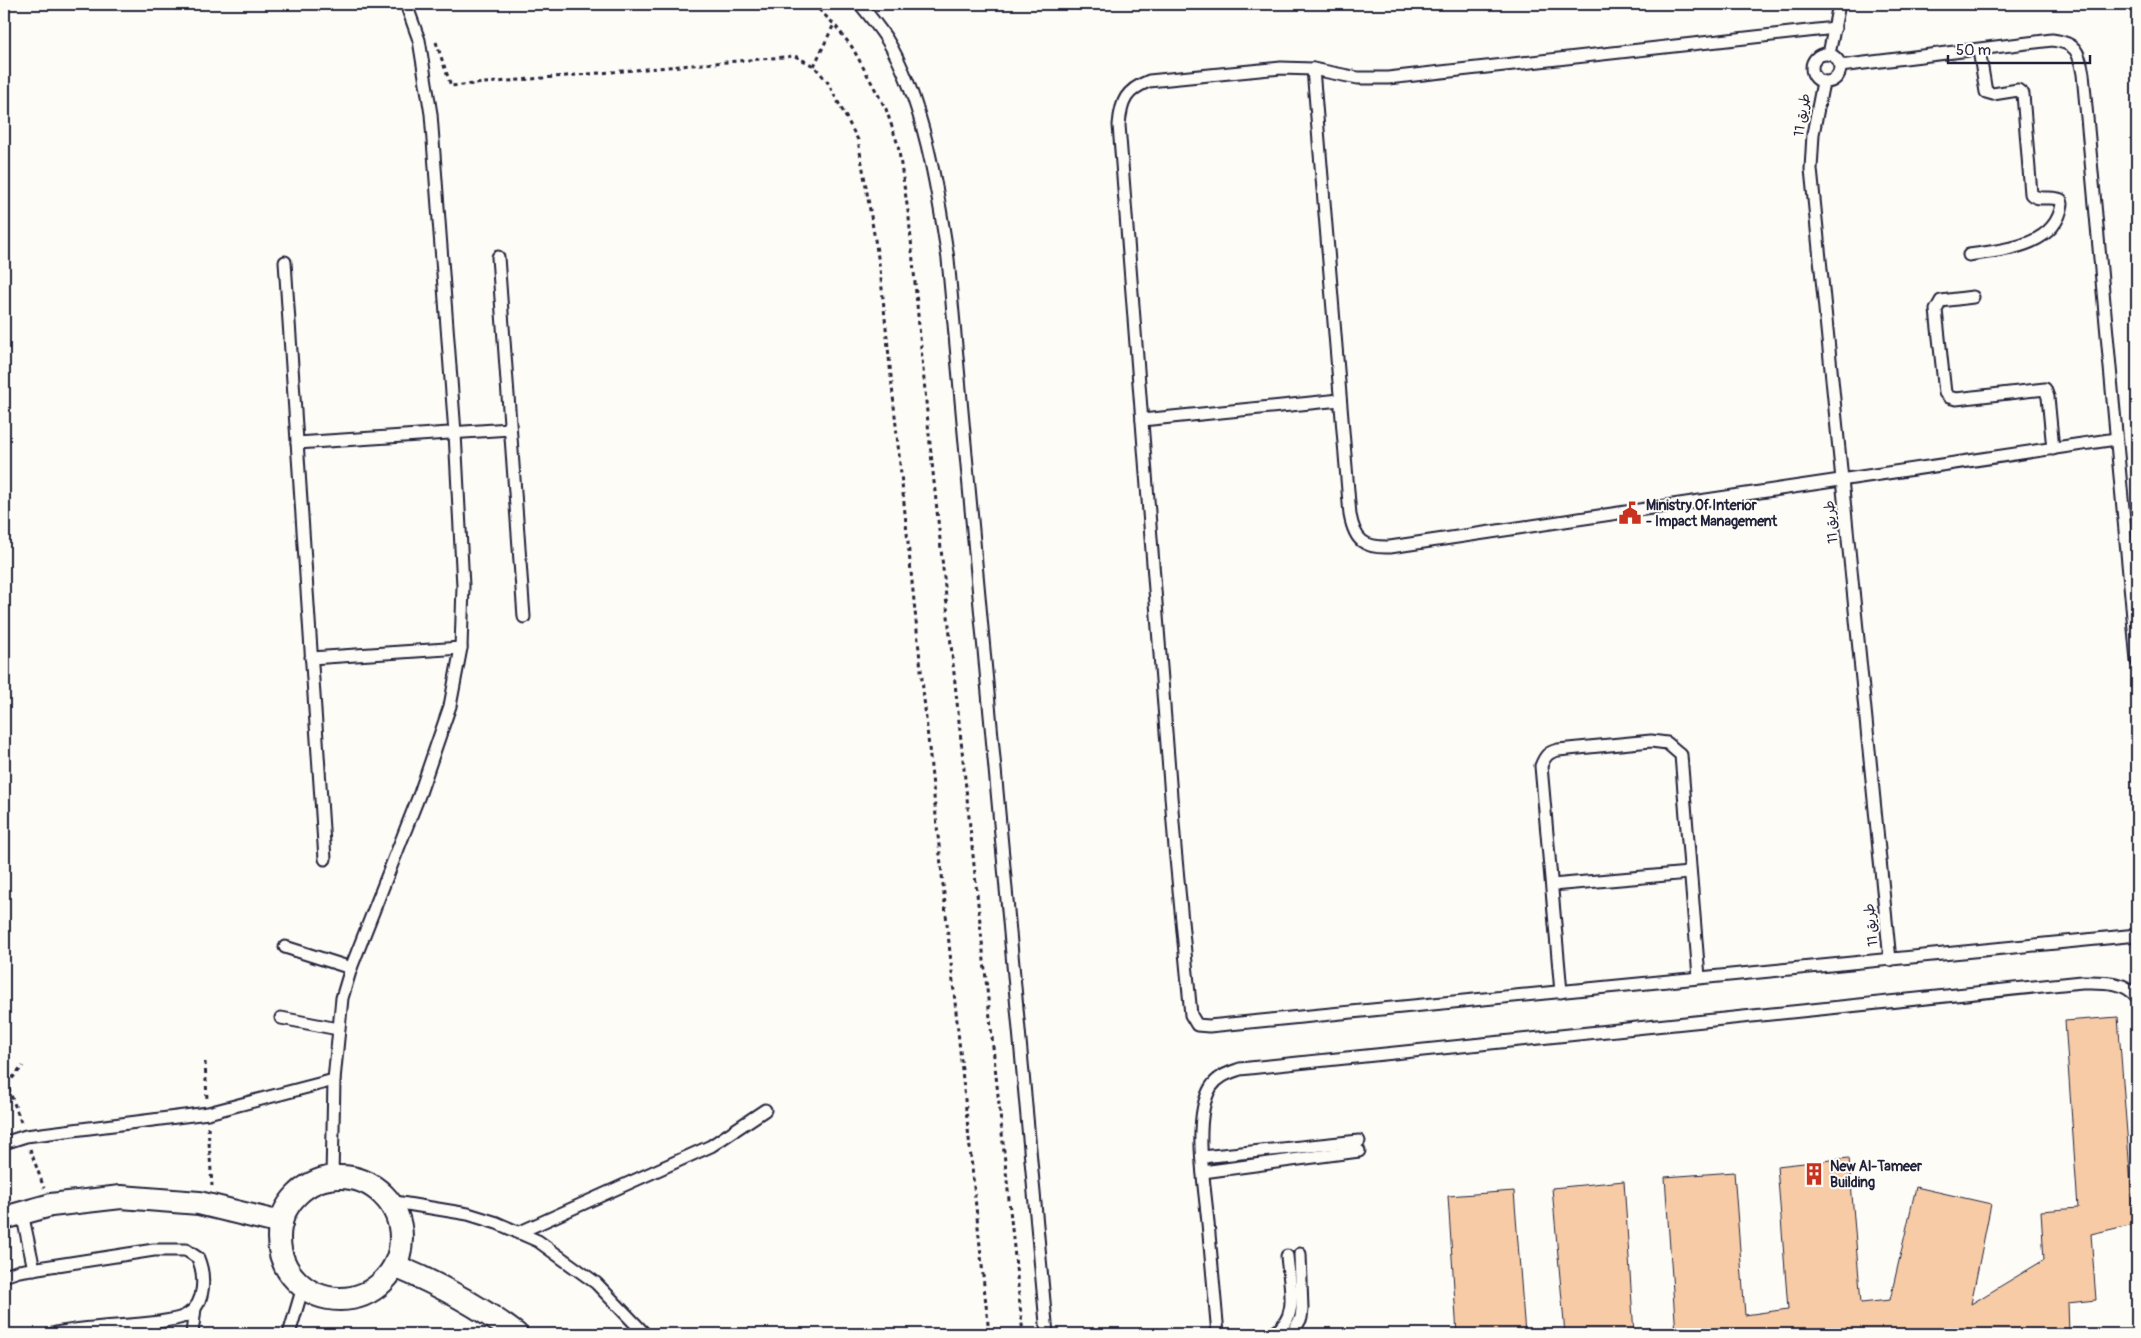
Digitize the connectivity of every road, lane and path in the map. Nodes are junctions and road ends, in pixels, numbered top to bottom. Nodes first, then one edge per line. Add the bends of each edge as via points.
1 (406, 4) edge
2 (813, 4) edge
3 (860, 4) edge
4 (1839, 4) edge
5 (834, 24) junction
6 (1835, 28) junction
7 (435, 40) dead end
8 (1979, 50) junction
9 (1829, 54) junction
10 (814, 66) junction
11 (1840, 66) junction
12 (1313, 69) junction
13 (1823, 82) junction
14 (1969, 255) dead end
15 (498, 257) dead end
16 (284, 262) dead end
17 (1973, 297) dead end
18 (1340, 400) junction
19 (1142, 420) junction
20 (510, 429) junction
21 (455, 433) junction
22 (2116, 440) junction
23 (297, 443) junction
24 (2053, 449) junction
25 (1842, 480) junction
26 (524, 617) dead end
27 (461, 648) junction
28 (311, 658) junction
29 (2137, 661) edge
30 (324, 859) dead end
31 (1689, 873) junction
32 (1552, 885) junction
33 (2137, 935) edge
34 (285, 947) dead end
35 (1890, 960) junction
36 (351, 968) junction
37 (1699, 977) junction
38 (1561, 992) junction
39 (2137, 997) edge
40 (280, 1018) dead end
41 (338, 1029) junction
42 (205, 1062) dead end
43 (334, 1080) junction
44 (765, 1110) dead end
45 (208, 1113) junction
46 (4, 1143) edge
47 (1202, 1156) junction
48 (1203, 1172) junction
49 (332, 1177) junction
50 (389, 1201) junction
51 (213, 1206) junction
52 (13, 1215) edge
53 (281, 1222) junction
54 (518, 1233) junction
55 (1300, 1254) dead end
56 (1287, 1256) dead end
57 (395, 1266) junction
58 (34, 1269) junction
59 (4, 1276) edge
60 (303, 1287) junction
61 (195, 1308) junction
62 (52, 1334) edge
63 (192, 1334) edge
64 (289, 1334) edge
65 (516, 1334) edge
66 (645, 1334) edge
67 (989, 1334) edge
68 (1023, 1334) edge
69 (1047, 1334) edge
70 (1218, 1334) edge
71 (1272, 1334) edge
72 (1292, 1334) edge

1 - 21 lane via 419,40 431,114
2 - 5 path
3 - 69 lane via 886,39 916,108 940,203
4 - 6 lane
5 - 10 path
5 - 68 path via 852,47 886,109 898,145 909,218
6 - 9 lane
6 - 12 lane via 1388,78 1358,78
7 - 10 path via 451,86 795,56
8 - 11 lane
8 - 14 lane via 1986,92 2018,90 2023,94 2030,194 2036,198 2058,198 2062,204 2052,225 2032,242 2011,249
8 - 22 lane via 2052,40 2071,45 2081,61
9 - 11 lane
9 - 13 lane via 1818,56 1812,65 1814,76
10 - 67 path via 827,81 858,140 880,269
11 - 13 lane via 1834,80
12 - 18 lane
12 - 19 lane via 1281,68 1149,81 1127,94 1120,108
13 - 25 lane, طريق 11 via 1813,134 1811,169
15 - 20 lane
16 - 23 lane
17 - 24 lane via 1941,300 1936,310 1945,392 1956,400 2045,389
18 - 19 lane
18 - 25 lane via 1353,530 1360,541 1380,548
19 - 38 lane via 1175,848 1193,1021 1209,1026
20 - 21 lane
20 - 26 lane
21 - 23 lane
21 - 27 lane via 463,586
22 - 24 lane
22 - 29 lane
23 - 28 lane
24 - 25 lane
25 - 35 lane, طريق 11
27 - 28 lane
27 - 36 lane via 450,706
28 - 30 lane
31 - 32 lane
31 - 32 lane via 1681,755 1667,743 1651,741 1568,749 1544,756 1540,766
31 - 37 lane
32 - 38 lane
33 - 35 lane
34 - 36 lane
35 - 37 lane
36 - 41 lane via 342,998
37 - 38 lane
39 - 47 lane via 2131,989 2108,982 2082,982 1240,1070 1223,1075 1212,1086 1202,1120
40 - 41 lane
41 - 43 lane
42 - 45 path
43 - 45 lane
43 - 49 lane
44 - 54 lane via 711,1146
45 - 46 lane via 26,1136
45 - 51 path
47 - 48 lane
47 - 48 lane via 1359,1146
48 - 70 lane
49 - 50 street via 348,1177 368,1183
49 - 53 street via 316,1181 298,1193 285,1210
50 - 54 lane via 468,1214
50 - 57 street via 397,1214 401,1235
51 - 52 street via 121,1197 51,1205
51 - 53 street
52 - 58 lane
53 - 60 street via 279,1241 283,1262
54 - 66 lane via 538,1241 596,1284
55 - 72 lane via 1302,1310
56 - 71 lane via 1291,1310 1285,1325
57 - 60 street via 382,1283 354,1298 322,1297
57 - 65 street via 456,1293
58 - 59 lane
58 - 61 lane via 154,1250 186,1250 198,1258 202,1268 201,1293
60 - 64 lane
61 - 62 lane via 182,1318
61 - 63 lane

